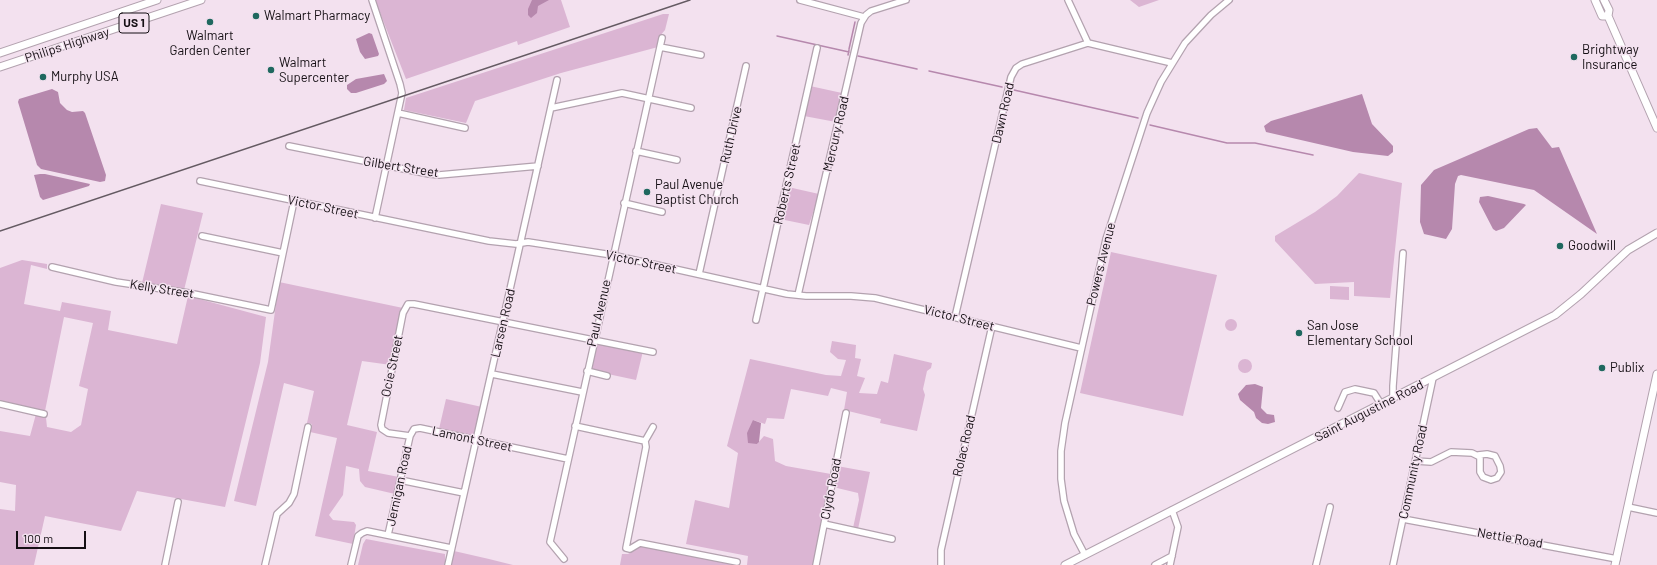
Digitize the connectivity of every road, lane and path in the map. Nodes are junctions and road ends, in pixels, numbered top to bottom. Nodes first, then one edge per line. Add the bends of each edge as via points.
1 (158, 0) edge
2 (201, 0) edge
3 (372, 0) edge
4 (800, 0) edge
5 (906, 0) edge
6 (1068, 0) edge
7 (1229, 0) edge
8 (1595, 0) edge
9 (1604, 0) edge
10 (1608, 16) junction
11 (864, 17) junction
12 (662, 38) dead end
13 (1088, 43) junction
14 (660, 47) junction
15 (817, 48) dead end
16 (0, 53) edge
17 (701, 55) dead end
18 (1172, 63) junction
19 (746, 66) dead end
20 (0, 67) edge
21 (557, 80) dead end
22 (648, 98) junction
23 (551, 108) junction
24 (691, 108) dead end
25 (398, 113) junction
26 (465, 128) dead end
27 (1657, 128) edge
28 (289, 146) dead end
29 (636, 151) junction
30 (677, 160) dead end
31 (387, 166) junction
32 (538, 166) junction
33 (200, 181) dead end
34 (294, 201) junction
35 (624, 203) junction
36 (662, 212) dead end
37 (375, 218) junction
38 (1657, 233) edge
39 (202, 236) dead end
40 (521, 244) junction
41 (283, 253) junction
42 (1403, 253) dead end
43 (612, 255) junction
44 (52, 267) dead end
45 (699, 274) junction
46 (763, 288) junction
47 (798, 295) junction
48 (955, 317) junction
49 (756, 320) dead end
50 (503, 322) junction
51 (992, 326) junction
52 (593, 340) junction
53 (1081, 348) junction
54 (654, 352) dead end
55 (586, 371) junction
56 (492, 374) junction
57 (1657, 374) edge
58 (607, 376) dead end
59 (1433, 378) junction
60 (582, 392) junction
61 (1393, 398) junction
62 (0, 404) edge
63 (1381, 404) junction
64 (1338, 408) dead end
65 (44, 414) dead end
66 (846, 414) dead end
67 (575, 426) junction
68 (308, 427) dead end
69 (653, 427) dead end
70 (410, 436) junction
71 (477, 440) junction
72 (645, 441) junction
73 (1478, 455) junction
74 (568, 459) junction
75 (1416, 461) junction
76 (400, 480) junction
77 (464, 493) junction
78 (178, 502) dead end
79 (1330, 507) dead end
80 (1628, 507) junction
81 (1172, 510) junction
82 (1657, 513) edge
83 (1403, 519) junction
84 (824, 524) junction
85 (388, 535) junction
86 (892, 539) dead end
87 (451, 548) junction
88 (1085, 555) junction
89 (1172, 556) junction
90 (564, 559) dead end
91 (737, 562) dead end
92 (1616, 562) edge
93 (165, 565) edge
94 (265, 565) edge
95 (351, 565) edge
96 (448, 565) edge
97 (816, 565) edge
98 (941, 565) edge
99 (1065, 565) edge
100 (1155, 565) edge
101 (1170, 565) edge
102 (1316, 565) edge
103 (1393, 565) edge

1 - 16 main road, Philips Highway / US 1
2 - 20 main road, Philips Highway / US 1
3 - 25 street via 402,93
4 - 11 street
5 - 11 street via 872,11
6 - 13 street
7 - 18 street, Powers Avenue via 1193,34
8 - 10 main road via 1602,16
9 - 10 main road via 1609,10
10 - 27 main road
11 - 47 street, Mercury Road
12 - 14 street, Paul Avenue
13 - 18 street
13 - 48 street, Dawn Road via 1022,64 1012,74
14 - 17 street
14 - 22 street, Paul Avenue
15 - 46 street, Roberts Street
18 - 53 street, Powers Avenue via 1147,113 1122,186 1106,239
19 - 45 street, Ruth Drive
21 - 23 street, Larsen Road
22 - 23 street via 630,93 614,94
22 - 24 street
22 - 29 street, Paul Avenue
23 - 32 street, Larsen Road
25 - 26 street
25 - 31 street
28 - 31 street, Gilbert Street
29 - 30 street
29 - 35 street, Paul Avenue
31 - 32 street, Gilbert Street via 439,174
31 - 37 street
32 - 40 street, Larsen Road
33 - 34 street, Victor Street
34 - 37 street, Victor Street
34 - 41 street
35 - 36 street
35 - 43 street, Paul Avenue
37 - 40 street, Victor Street via 489,241
38 - 59 main road, Saint Augustine Road via 1628,250 1576,299 1555,315
39 - 41 street
40 - 43 street, Victor Street via 528,242
40 - 50 street, Larsen Road
41 - 44 street, Kelly Street via 271,310 189,293 116,282
42 - 61 street
43 - 45 street, Victor Street
43 - 52 street, Paul Avenue
45 - 46 street, Victor Street
46 - 47 street, Victor Street
46 - 49 street, Roberts Street
47 - 48 street, Victor Street via 869,297
48 - 51 street, Victor Street
50 - 52 street
50 - 56 street, Larsen Road
50 - 70 street, Ocie Street via 408,304 403,313 380,421 382,429 388,433
51 - 53 street, Victor Street
51 - 98 street, Rolac Road via 941,550
52 - 54 street
52 - 55 street, Paul Avenue
53 - 88 street, Powers Avenue via 1063,435 1061,478 1070,523
55 - 58 street
55 - 60 street, Paul Avenue
56 - 60 street
56 - 71 street, Larsen Road
57 - 80 main road
59 - 61 main road, Saint Augustine Road
59 - 75 street, Community Road
60 - 67 street, Paul Avenue
61 - 63 main road, Saint Augustine Road
62 - 65 street
63 - 64 street via 1374,393 1355,389 1345,392
63 - 81 main road, Saint Augustine Road
66 - 84 street, Clydo Road
67 - 72 street
67 - 74 street, Paul Avenue
68 - 94 street via 294,494 290,503 277,514
69 - 72 street
70 - 71 street, Lamont Street via 412,430 417,428
70 - 76 street, Jernigan Road
71 - 74 street, Lamont Street
71 - 77 street, Larsen Road
72 - 91 street via 646,447 626,548 630,549 640,543
73 - 73 street via 1483,478 1497,478 1500,466 1495,456
73 - 75 street via 1465,451 1451,452 1431,462
74 - 90 street, Paul Avenue via 550,542
75 - 83 street, Community Road
76 - 77 street
76 - 85 street, Jernigan Road
77 - 87 street, Larsen Road
78 - 93 street
79 - 102 street
80 - 82 street
80 - 92 main road
81 - 88 main road, Saint Augustine Road
81 - 89 street via 1178,527
83 - 92 street, Nettie Road
83 - 103 street, Community Road
84 - 86 street
84 - 97 street, Clydo Road
85 - 87 street
85 - 95 street via 373,531 362,532 356,541
87 - 96 street, Larsen Road
88 - 99 main road, Saint Augustine Road
89 - 100 street
89 - 101 street

